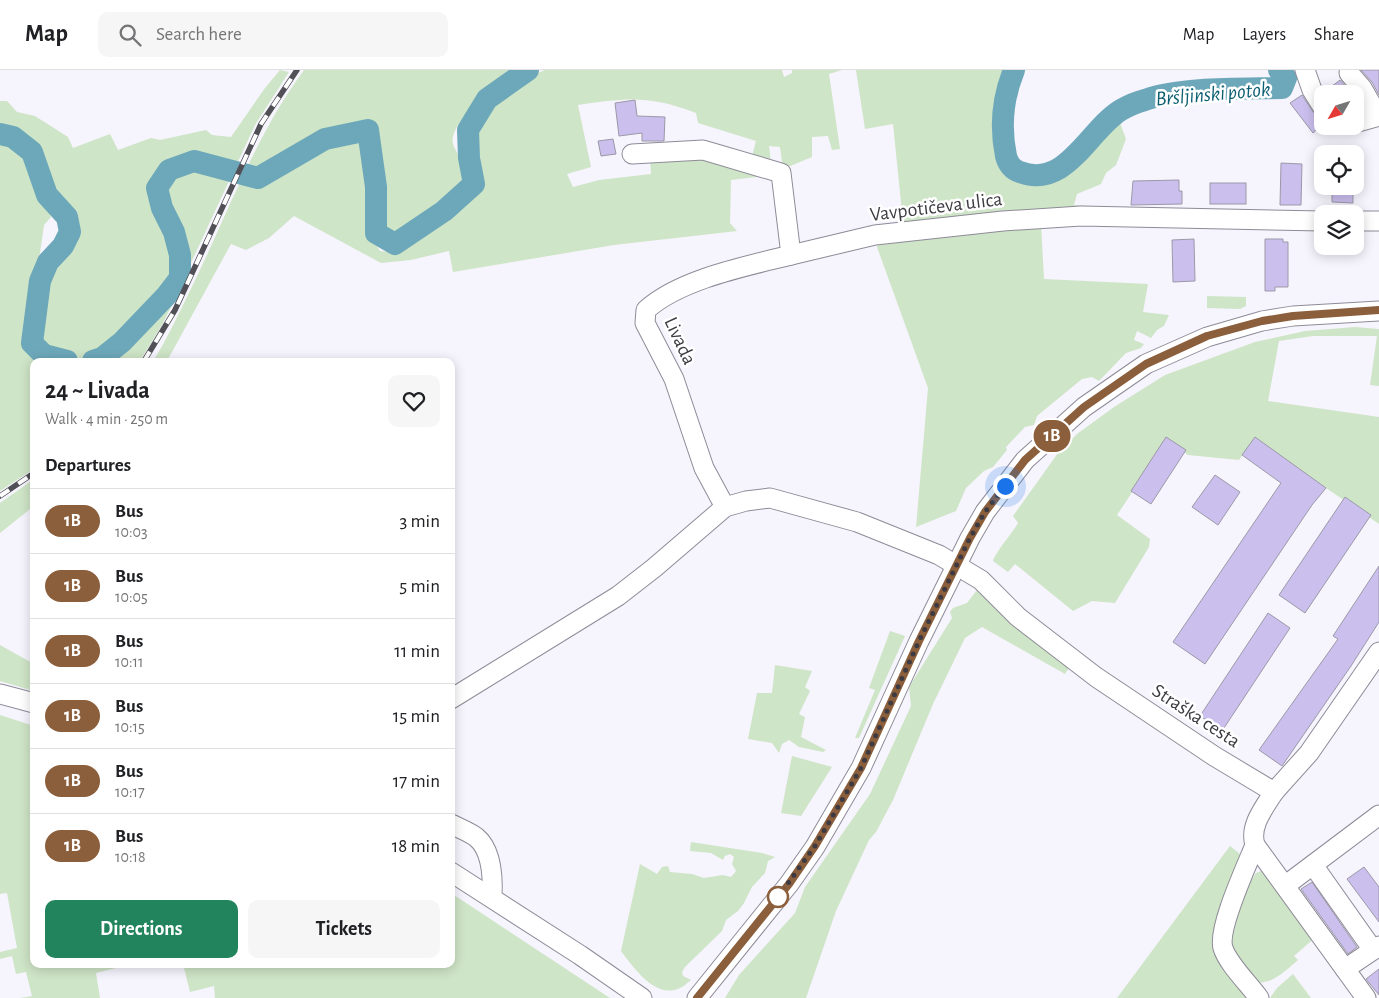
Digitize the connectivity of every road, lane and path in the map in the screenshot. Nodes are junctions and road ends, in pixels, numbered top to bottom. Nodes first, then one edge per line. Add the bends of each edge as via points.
1 (1305, 70) edge
2 (1349, 73) dead end
3 (1314, 93) edge
4 (1379, 116) edge
5 (1364, 120) edge
6 (632, 154) dead end
7 (1314, 221) edge
8 (1364, 221) edge
9 (1379, 221) edge
10 (792, 255) junction
11 (1379, 310) edge
12 (725, 506) junction
13 (957, 566) junction
14 (1379, 652) edge
15 (0, 694) edge
16 (455, 697) edge
17 (30, 702) edge
18 (1274, 792) junction
19 (1379, 814) edge
20 (455, 826) edge
21 (1255, 845) junction
22 (1313, 864) junction
23 (455, 874) edge
24 (1286, 885) junction
25 (492, 897) junction
26 (1376, 948) edge
27 (1345, 969) junction
28 (642, 998) edge
29 (697, 998) edge
30 (1259, 998) edge
31 (1366, 998) edge

1 - 3 street
2 - 4 street
4 - 5 street
6 - 10 street via 703,150 781,173
7 - 10 street, Vavpotičeva ulica via 1081,216 1003,221 875,235
8 - 9 street
10 - 12 street, Livada via 742,267 690,285 659,299 646,310 645,323 674,379 704,468
11 - 13 street via 1262,321 1207,336 1146,364 1084,407 1025,460 985,512
12 - 13 street via 770,498 857,522 939,555
12 - 16 street via 618,596
13 - 18 street, Straška cesta via 980,580 1018,617 1096,677
13 - 29 street via 861,768 815,846 789,884
14 - 18 street via 1309,754
15 - 17 street
18 - 21 street via 1259,815 1252,836
19 - 22 street
20 - 25 street via 478,838 489,858 493,877
21 - 24 street
21 - 30 street via 1236,891 1222,939 1226,956
22 - 24 street
22 - 26 street
23 - 25 street
24 - 27 street
25 - 28 street
26 - 27 street
27 - 31 street

